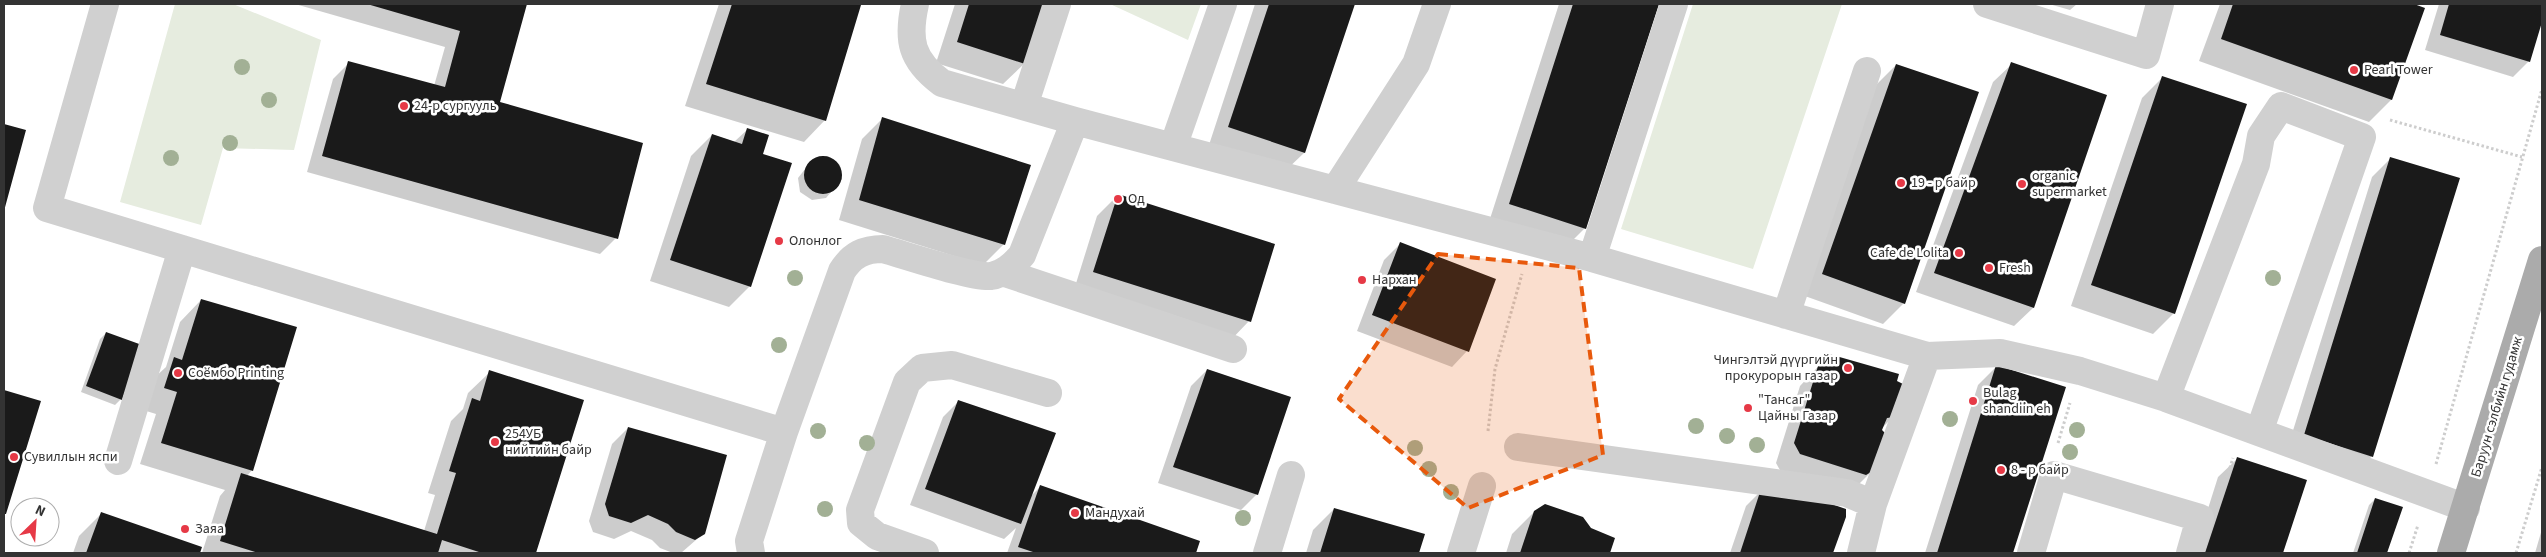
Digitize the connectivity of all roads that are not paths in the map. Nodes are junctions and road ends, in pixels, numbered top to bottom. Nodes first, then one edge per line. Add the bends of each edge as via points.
1 (105, 4) edge
2 (1057, 4) edge
3 (1223, 4) edge
4 (1437, 4) edge
5 (1674, 4) edge
6 (1987, 4) edge
7 (2160, 4) edge
8 (912, 5) edge
9 (1867, 72) dead end
10 (1024, 106) junction
11 (1076, 121) junction
12 (1173, 147) junction
13 (1335, 190) junction
14 (182, 249) junction
15 (1592, 258) junction
16 (2542, 260) edge
17 (1002, 272) junction
18 (1786, 315) junction
19 (1233, 349) dead end
20 (1927, 356) junction
21 (1048, 393) dead end
22 (2166, 398) junction
23 (2251, 429) junction
24 (784, 432) junction
25 (1518, 447) dead end
26 (118, 461) dead end
27 (1291, 475) dead end
28 (1482, 486) road end
29 (1873, 504) junction
30 (2466, 508) junction
31 (751, 553) edge
32 (925, 553) edge
33 (1268, 553) edge
34 (1461, 553) edge
35 (1861, 553) edge
36 (2031, 553) edge
37 (2190, 553) edge
38 (2451, 553) edge

1 - 14 street via 47,208
2 - 10 street
3 - 12 street
4 - 13 street via 1416,64
5 - 15 street
6 - 7 street via 2146,55
8 - 10 street via 912,45 929,73 942,83
9 - 18 street
10 - 11 street
11 - 12 street
11 - 17 street via 1022,254
12 - 13 street
13 - 15 street
14 - 24 street
14 - 26 street
15 - 18 street
16 - 30 main road, Баруун сэлбийн гудамж
17 - 19 street
17 - 24 street via 990,276 974,274 883,249 858,253 842,271
18 - 20 street
20 - 22 street via 2000,353 2080,371
20 - 29 street
21 - 32 street via 952,365 922,368 907,382 860,510 861,523 877,536
22 - 23 street
22 - 23 street via 2256,164 2261,136 2281,106 2362,138
23 - 30 street
24 - 31 street via 750,541
25 - 29 street via 1847,493
27 - 33 street
28 - 34 street
29 - 35 street
30 - 38 main road, Баруун сэлбийн гудамж
36 - 37 street via 2054,475 2200,518

